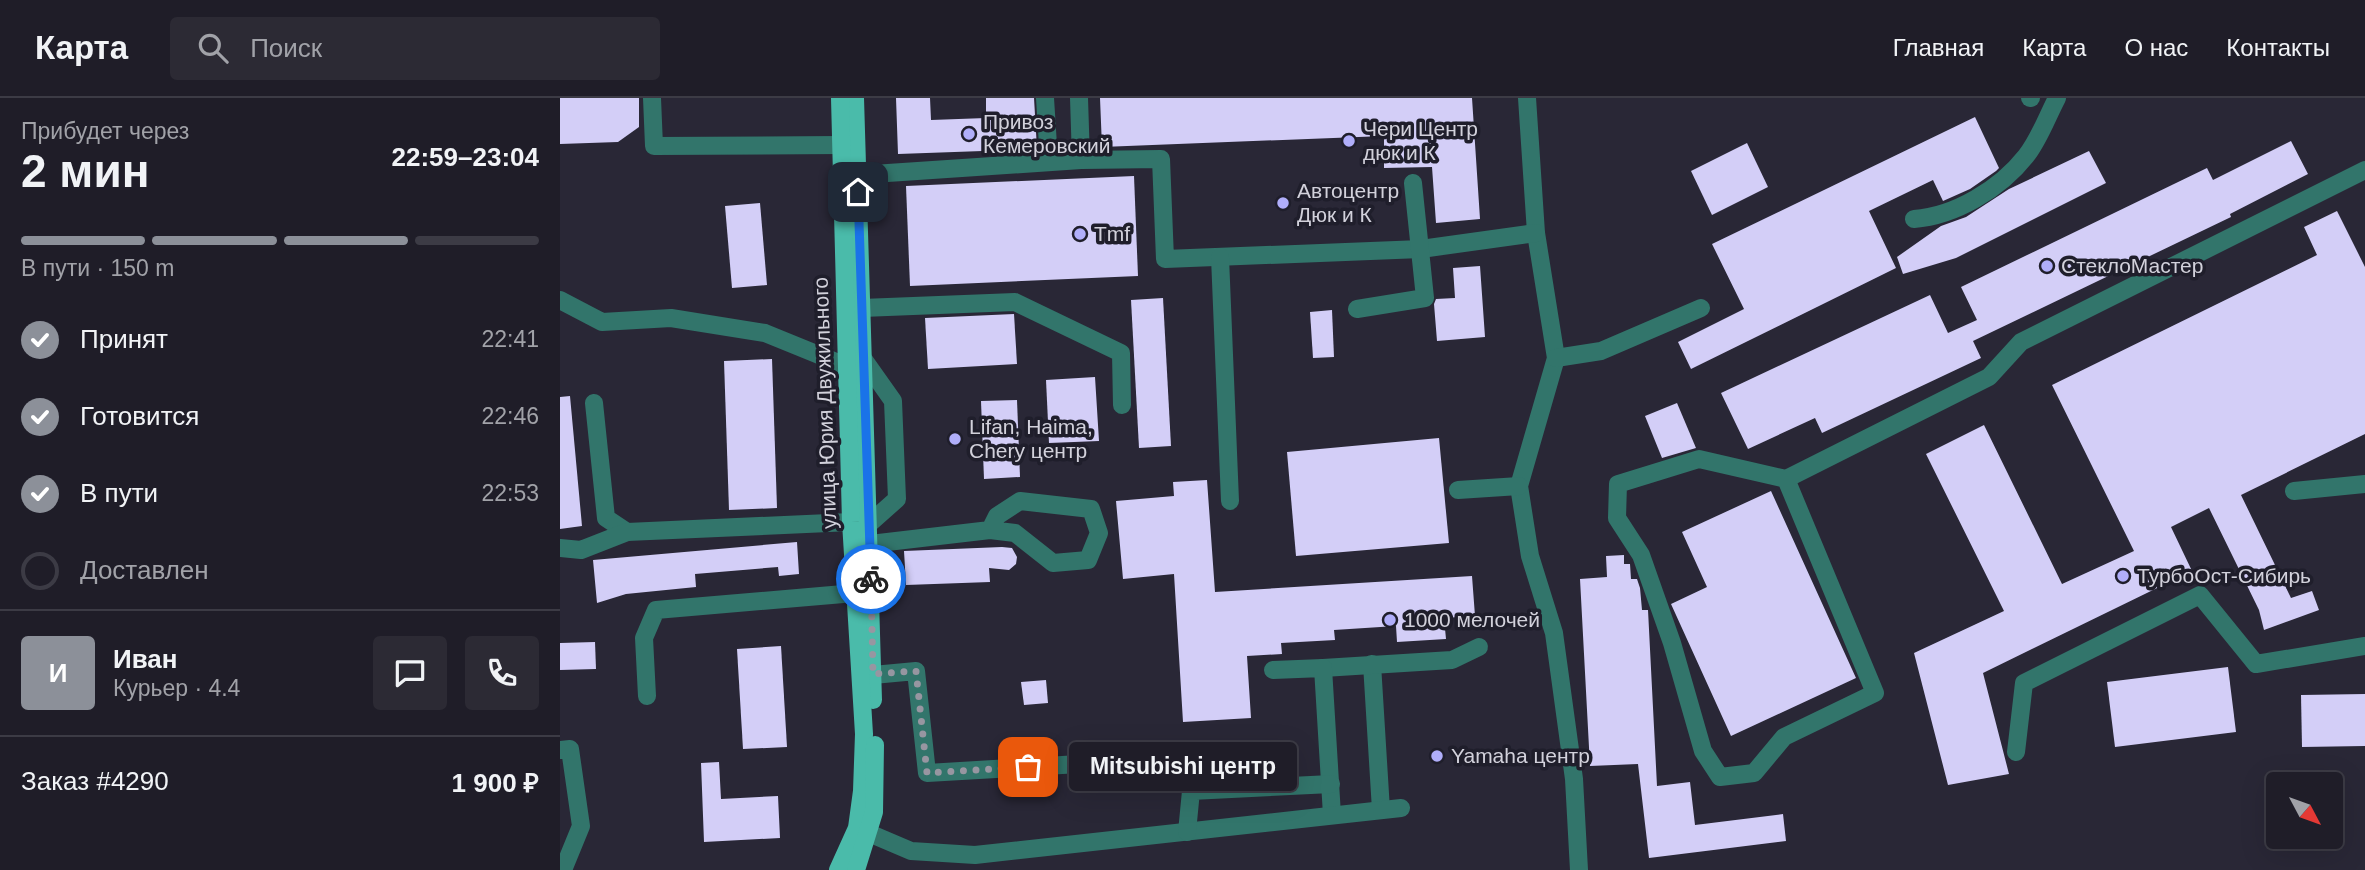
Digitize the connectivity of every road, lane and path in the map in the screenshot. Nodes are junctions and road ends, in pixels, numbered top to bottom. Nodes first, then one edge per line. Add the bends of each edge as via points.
1 (652, 98) edge
2 (840, 98) edge
3 (855, 98) edge
4 (1045, 98) edge
5 (1079, 98) edge
6 (1527, 98) edge
7 (2057, 98) edge
8 (842, 145) junction
9 (1081, 159) junction
10 (1049, 161) junction
11 (2365, 170) edge
12 (850, 176) junction
13 (1413, 183) dead end
14 (1914, 219) dead end
15 (1536, 233) junction
16 (1421, 249) junction
17 (1220, 257) junction
18 (560, 300) edge
19 (862, 308) junction
20 (1701, 308) dead end
21 (1357, 309) dead end
22 (1556, 358) junction
23 (864, 360) junction
24 (846, 366) junction
25 (594, 402) dead end
26 (1122, 405) dead end
27 (1786, 479) junction
28 (2365, 484) edge
29 (1520, 486) junction
30 (1458, 490) dead end
31 (2294, 491) dead end
32 (1230, 501) dead end
33 (851, 522) junction
34 (870, 523) junction
35 (990, 530) junction
36 (627, 532) junction
37 (862, 545) junction
38 (560, 548) edge
39 (855, 593) junction
40 (2365, 646) edge
41 (1479, 647) dead end
42 (1372, 664) junction
43 (1323, 668) junction
44 (1273, 670) dead end
45 (873, 674) junction
46 (646, 696) dead end
47 (560, 750) edge
48 (2016, 752) dead end
49 (1079, 764) dead end
50 (1331, 784) junction
51 (1401, 808) dead end
52 (1381, 810) junction
53 (1332, 816) junction
54 (863, 831) junction
55 (1187, 832) junction
56 (563, 870) edge
57 (838, 870) edge
58 (856, 870) edge
59 (1579, 870) edge

1 - 8 lane via 654,146
2 - 8 main road, улица Юрия Двужильного
3 - 12 main road, улица Юрия Двужильного
4 - 10 lane
5 - 9 lane
6 - 15 lane
7 - 14 lane via 2027,156 1992,190 1934,218
8 - 12 main road, улица Юрия Двужильного
9 - 10 lane
9 - 17 lane via 1161,159 1165,259
10 - 12 lane
11 - 27 lane via 2021,342 1989,377
12 - 19 main road, улица Юрия Двужильного
12 - 24 main road, улица Юрия Двужильного
13 - 16 lane
15 - 16 lane
15 - 22 lane
16 - 17 lane
16 - 21 lane via 1425,298
17 - 32 lane
18 - 24 lane via 602,323 671,318 765,333
19 - 23 main road, улица Юрия Двужильного
19 - 26 lane via 1015,302 1121,353
20 - 22 lane via 1601,351
22 - 29 lane
23 - 34 main road, улица Юрия Двужильного
23 - 34 lane via 893,401 894,413 897,499
24 - 33 main road, улица Юрия Двужильного
25 - 36 lane via 606,517
27 - 27 lane via 1699,459 1618,484 1617,518 1641,555 1703,751 1720,777 1754,773 1784,737 1875,693
28 - 31 lane
29 - 30 lane
29 - 59 lane via 1530,556 1554,633 1574,779
33 - 36 lane
33 - 37 main road, улица Юрия Двужильного
34 - 37 main road, улица Юрия Двужильного
35 - 35 lane via 998,516 1020,501 1091,509 1100,533 1087,560 1053,563 1015,533
35 - 37 lane
36 - 38 lane via 582,550
37 - 39 main road, улица Юрия Двужильного
37 - 45 main road, улица Юрия Двужильного
39 - 46 lane via 656,610 645,638
39 - 54 main road, улица Юрия Двужильного via 864,734
40 - 48 lane via 2256,664 2200,595 2024,683
41 - 42 lane via 1452,660
42 - 43 lane
42 - 52 lane
43 - 44 lane
43 - 50 lane
45 - 49 lane via 916,671 927,773
45 - 54 main road, улица Юрия Двужильного via 874,812
47 - 56 lane via 570,749 581,826
50 - 53 lane
50 - 55 lane via 1191,791
51 - 52 lane
52 - 53 lane
53 - 55 lane
54 - 55 lane via 911,851 975,855
54 - 57 main road, улица Юрия Двужильного
54 - 58 main road, улица Юрия Двужильного

